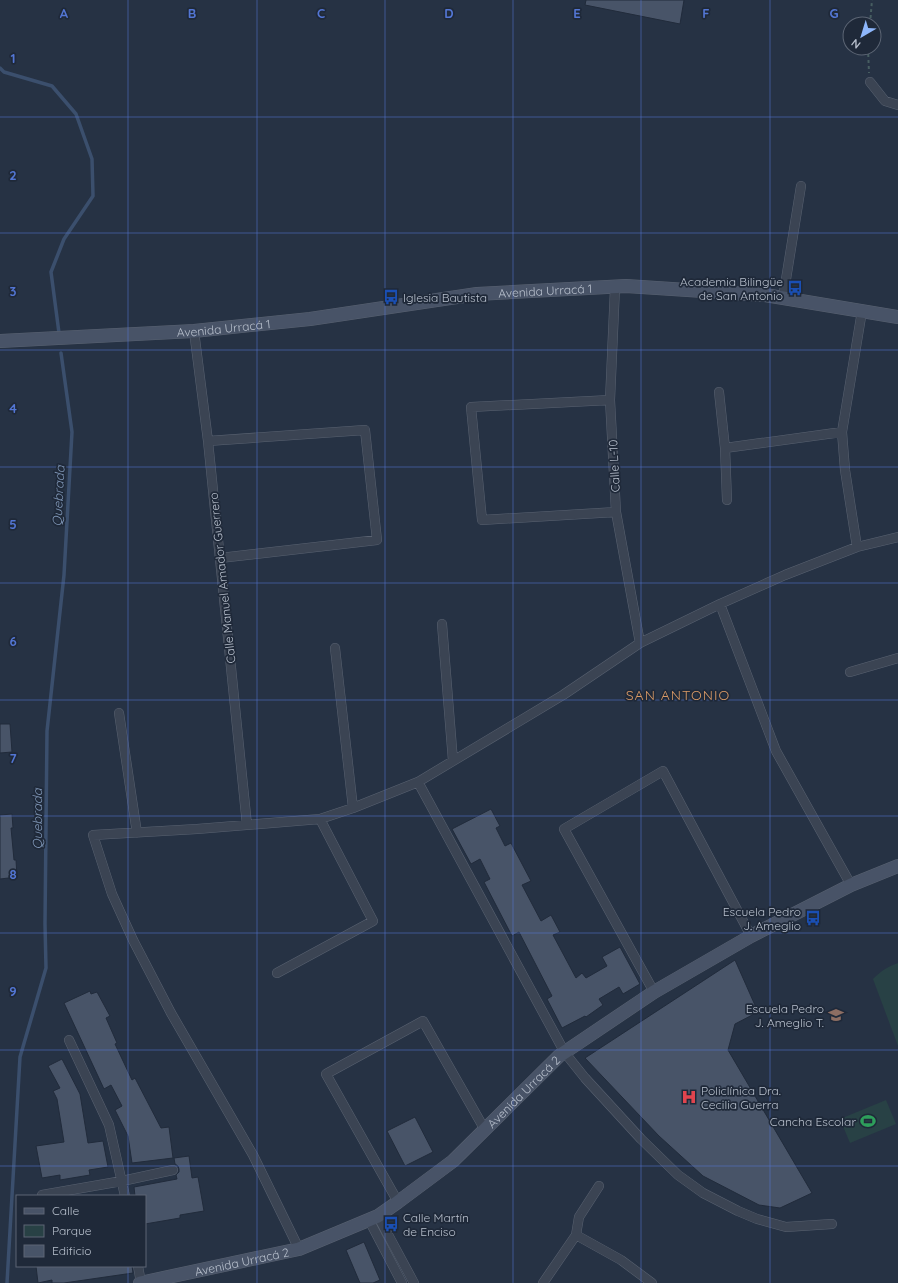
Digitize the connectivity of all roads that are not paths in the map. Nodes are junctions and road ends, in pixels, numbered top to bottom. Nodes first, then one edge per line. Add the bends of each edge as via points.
1 (870, 82) road end
2 (898, 105) edge
3 (801, 186) dead end
4 (615, 288) junction
5 (783, 298) junction
6 (862, 311) junction
7 (898, 317) edge
8 (194, 331) junction
9 (0, 341) edge
10 (719, 392) dead end
11 (610, 400) junction
12 (842, 432) junction
13 (208, 441) junction
14 (725, 448) junction
15 (727, 500) dead end
16 (616, 512) junction
17 (898, 537) edge
18 (857, 547) junction
19 (220, 558) junction
20 (720, 604) junction
21 (442, 624) dead end
22 (640, 643) junction
23 (335, 648) dead end
24 (898, 658) edge
25 (850, 672) dead end
26 (119, 713) dead end
27 (453, 761) junction
28 (418, 782) junction
29 (353, 808) junction
30 (320, 819) junction
31 (246, 825) junction
32 (137, 833) junction
33 (898, 866) edge
34 (851, 885) junction
35 (751, 936) junction
36 (277, 973) dead end
37 (654, 992) junction
38 (69, 1040) dead end
39 (565, 1053) junction
40 (485, 1130) junction
41 (173, 1170) dead end
42 (122, 1181) junction
43 (599, 1186) dead end
44 (42, 1195) edge
45 (125, 1195) edge
46 (398, 1202) junction
47 (373, 1218) junction
48 (832, 1224) dead end
49 (576, 1235) junction
50 (299, 1249) junction
51 (138, 1267) edge
52 (140, 1283) edge
53 (402, 1283) edge
54 (414, 1283) edge
55 (543, 1283) edge
56 (652, 1283) edge

1 - 2 street via 885,101
3 - 5 street
4 - 5 street, Avenida Urracá 1 via 626,286
4 - 8 street, Avenida Urracá 1 via 477,294 310,319
4 - 11 street, Calle L-10
5 - 6 street, Avenida Urracá 1
6 - 7 street, Avenida Urracá 1
6 - 12 street
8 - 9 street, Avenida Urracá 1
8 - 13 street, Calle Manuel Amador Guerrero
10 - 14 street
11 - 16 street, Calle L-10
11 - 16 street via 471,407 482,520
12 - 14 street
12 - 18 street
13 - 19 street, Calle Manuel Amador Guerrero
13 - 19 street via 365,430 378,540
14 - 15 street
16 - 22 street, Calle L-10
17 - 18 street
18 - 20 street
19 - 31 street, Calle Manuel Amador Guerrero
20 - 22 street
20 - 34 street via 776,751
21 - 27 street
22 - 27 street via 563,695
23 - 29 street
24 - 25 street
26 - 32 street
27 - 28 street
28 - 29 street
28 - 39 street
29 - 30 street
30 - 31 street
30 - 36 street via 373,921
31 - 32 street
32 - 50 street via 93,835 112,894 171,1013 253,1155
33 - 34 street, Avenida Urracá 2
34 - 35 street, Avenida Urracá 2
35 - 37 street, Avenida Urracá 2
35 - 37 street via 663,770 564,829
37 - 39 street, Avenida Urracá 2
38 - 42 street via 109,1125
39 - 40 street, Avenida Urracá 2
39 - 48 street via 641,1139 678,1175 703,1193 757,1219 786,1227
40 - 46 street, Avenida Urracá 2 via 453,1161
40 - 46 street via 424,1021 326,1074
41 - 42 street
42 - 44 street
42 - 45 street
43 - 49 street via 579,1216
46 - 47 street, Avenida Urracá 2
47 - 50 street, Avenida Urracá 2
47 - 53 street
47 - 54 street
49 - 55 street
49 - 56 street via 621,1260
50 - 52 street, Avenida Urracá 2
51 - 52 street

